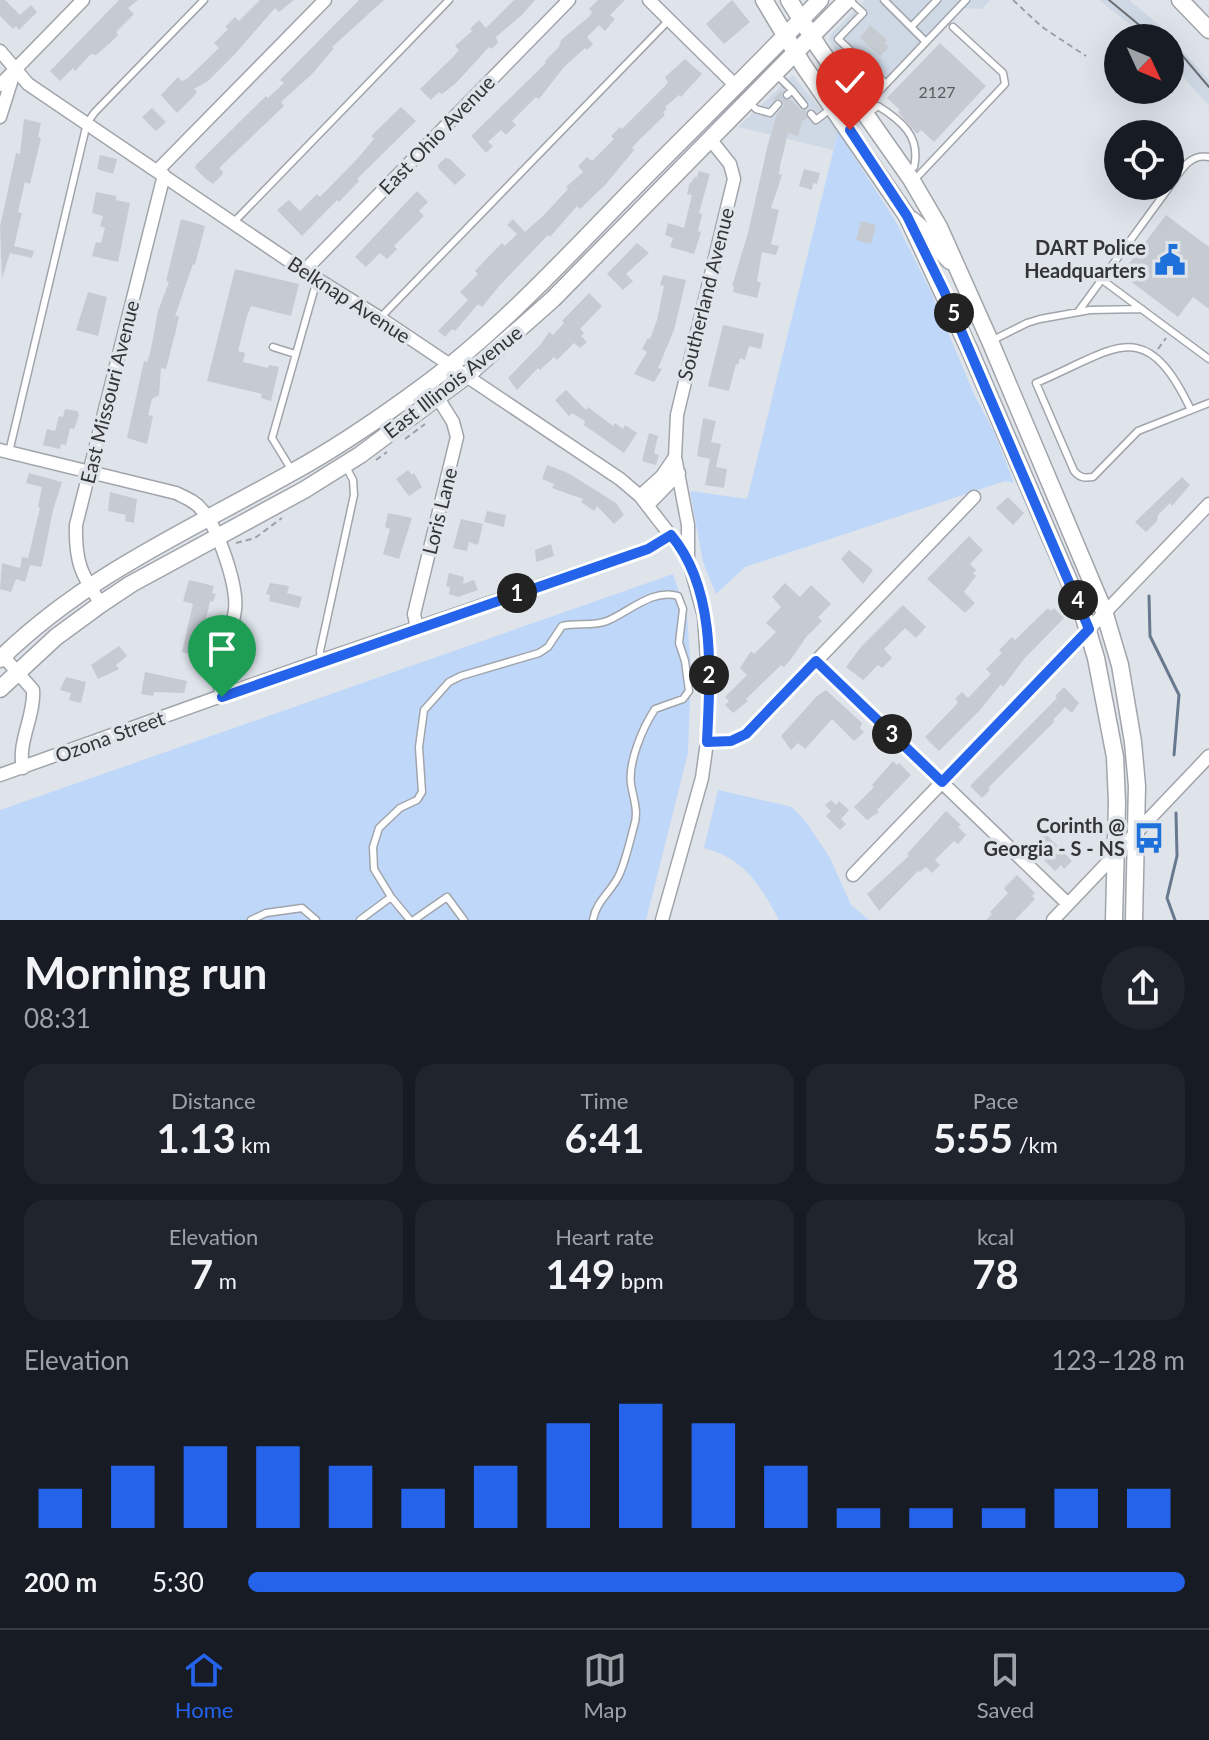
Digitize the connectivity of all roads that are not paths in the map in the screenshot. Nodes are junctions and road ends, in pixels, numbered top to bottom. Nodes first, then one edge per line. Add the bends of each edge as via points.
1 (83, 0) edge
2 (204, 0) edge
3 (325, 0) edge
4 (449, 0) edge
5 (569, 0) edge
6 (649, 0) edge
7 (764, 0) edge
8 (789, 0) edge
9 (820, 0) edge
10 (848, 0) edge
11 (937, 0) edge
12 (966, 0) edge
13 (1180, 0) edge
14 (886, 1) edge
15 (669, 20) junction
16 (800, 20) junction
17 (911, 27) junction
18 (953, 27) dead end
19 (1209, 30) edge
20 (785, 35) junction
21 (811, 37) junction
22 (926, 42) junction
23 (0, 51) edge
24 (795, 52) junction
25 (859, 59) junction
26 (15, 69) junction
27 (775, 72) junction
28 (872, 72) junction
29 (840, 78) junction
30 (815, 81) junction
31 (886, 84) junction
32 (0, 85) edge
33 (735, 85) junction
34 (792, 94) junction
35 (852, 94) junction
36 (748, 100) junction
37 (778, 104) dead end
38 (804, 105) dead end
39 (833, 107) junction
40 (864, 112) junction
41 (811, 114) dead end
42 (0, 117) edge
43 (87, 123) junction
44 (710, 139) junction
45 (1209, 157) edge
46 (1184, 167) edge
47 (160, 173) junction
48 (915, 174) junction
49 (892, 191) junction
50 (629, 193) junction
51 (1160, 200) edge
52 (644, 206) junction
53 (907, 216) junction
54 (233, 223) junction
55 (957, 268) junction
56 (304, 271) junction
57 (317, 279) junction
58 (1101, 279) junction
59 (1142, 309) junction
60 (1078, 312) junction
61 (380, 318) junction
62 (990, 341) junction
63 (273, 347) dead end
64 (970, 351) junction
65 (295, 354) junction
66 (1209, 359) edge
67 (449, 366) junction
68 (466, 376) junction
69 (438, 398) junction
70 (1209, 403) edge
71 (1191, 410) junction
72 (4, 452) edge
73 (675, 457) junction
74 (345, 465) junction
75 (91, 471) junction
76 (293, 473) junction
77 (679, 473) junction
78 (304, 490) junction
79 (974, 497) dead end
80 (644, 500) junction
81 (1209, 504) edge
82 (208, 518) junction
83 (671, 535) junction
84 (216, 537) junction
85 (688, 558) junction
86 (89, 585) junction
87 (101, 604) junction
88 (1104, 611) junction
89 (417, 628) junction
90 (1089, 629) junction
91 (2, 658) edge
92 (322, 660) junction
93 (816, 661) junction
94 (17, 671) junction
95 (0, 689) edge
96 (222, 697) junction
97 (707, 742) junction
98 (1209, 756) edge
99 (23, 768) junction
100 (0, 775) edge
101 (942, 782) junction
102 (1137, 832) junction
103 (1116, 854) junction
104 (853, 875) dead end
105 (391, 897) junction
106 (1068, 904) junction
107 (251, 920) edge
108 (316, 920) edge
109 (360, 920) edge
110 (412, 920) edge
111 (464, 920) edge
112 (593, 920) edge
113 (662, 920) edge
114 (1053, 920) edge
115 (1114, 920) edge
116 (1134, 920) edge

1 - 26 street
2 - 43 lane
3 - 47 street
4 - 54 lane
5 - 56 street, East Ohio Avenue
6 - 15 street
7 - 20 main road
8 - 16 main road
9 - 16 main road, East Illinois Avenue
10 - 21 main road, East Illinois Avenue
10 - 25 lane via 863,13 838,39
11 - 17 lane
12 - 22 lane
13 - 19 main road
14 - 17 lane
15 - 33 street
15 - 61 lane
16 - 20 main road, East Illinois Avenue
16 - 21 main road
17 - 22 lane
18 - 48 lane via 1003,73 1005,84
20 - 24 main road
20 - 33 main road, East Illinois Avenue
21 - 24 main road, East Illinois Avenue
21 - 29 main road
22 - 31 lane
23 - 26 street, Belknap Avenue
24 - 27 main road, East Illinois Avenue
24 - 30 main road
25 - 28 lane
25 - 29 lane
26 - 32 street
26 - 42 street
26 - 43 street, Belknap Avenue via 28,84
27 - 34 lane
27 - 36 main road, East Illinois Avenue
28 - 31 lane
28 - 35 lane
29 - 35 main road
30 - 34 lane
30 - 39 main road
31 - 40 lane
33 - 50 main road, East Illinois Avenue
34 - 38 lane
35 - 40 main road
36 - 37 lane via 770,113
36 - 44 main road, East Illinois Avenue
39 - 41 lane via 816,120
39 - 49 main road
40 - 48 main road
40 - 48 lane via 878,106 913,136
43 - 47 street, Belknap Avenue
43 - 72 lane
44 - 52 main road, East Illinois Avenue
44 - 73 street, Southerland Avenue via 730,164 734,179 677,415
45 - 46 lane via 1199,156
47 - 54 street, Belknap Avenue
47 - 75 street, East Missouri Avenue
48 - 49 main road
48 - 55 main road
49 - 53 main road
50 - 52 main road
50 - 67 main road, East Illinois Avenue via 530,295
51 - 58 lane
52 - 68 main road, East Illinois Avenue via 553,299
53 - 55 main road
53 - 64 main road
54 - 56 street, Belknap Avenue
55 - 62 main road
56 - 57 street, Belknap Avenue
57 - 61 street, Belknap Avenue
57 - 65 lane
58 - 59 lane
58 - 60 lane
59 - 60 lane
59 - 66 lane
60 - 62 lane via 1027,323
61 - 67 street, Belknap Avenue
62 - 64 main road
62 - 88 main road
63 - 65 lane
64 - 90 main road
65 - 76 lane via 272,438
67 - 68 street, Belknap Avenue
67 - 76 main road, East Illinois Avenue
68 - 69 main road, East Illinois Avenue
68 - 80 street, Belknap Avenue
69 - 74 main road, East Illinois Avenue
69 - 89 street, Loris Lane via 457,437 414,614
70 - 71 lane
71 - 71 lane via 1138,431 1093,477 1079,477 1036,383 1131,345 1145,349 1172,373
72 - 75 street
73 - 77 street, Southerland Avenue
73 - 80 street
74 - 78 main road, East Illinois Avenue
74 - 92 lane via 354,495
75 - 82 street via 176,493 193,501
75 - 86 street, East Missouri Avenue via 76,525 75,552
76 - 78 main road
76 - 82 main road, East Illinois Avenue
77 - 80 street
77 - 85 street, Southerland Avenue
78 - 84 main road, East Illinois Avenue
79 - 93 street
80 - 83 street, Belknap Avenue
81 - 88 street
82 - 84 street
82 - 86 main road, East Illinois Avenue
83 - 85 street, Belknap Avenue
83 - 89 street, Ozona Street via 648,549
84 - 87 main road, East Illinois Avenue
84 - 96 street via 236,595 220,671
85 - 97 street, Southerland Avenue via 704,616
86 - 87 street, East Missouri Avenue
86 - 91 main road, East Illinois Avenue
87 - 94 main road, East Illinois Avenue
88 - 90 street
88 - 102 main road via 1128,702
89 - 92 street, Ozona Street
90 - 101 street
90 - 103 main road via 1113,743
91 - 94 street
92 - 96 street, Ozona Street
93 - 97 street via 746,734
93 - 101 street
94 - 95 main road, East Illinois Avenue
94 - 99 street via 33,690
96 - 99 street, Ozona Street
97 - 113 street, Southerland Avenue
98 - 102 street
99 - 100 street, Ozona Street
101 - 104 street
101 - 106 street
102 - 103 street
102 - 116 main road
103 - 106 street
103 - 115 main road
105 - 109 lane
105 - 110 lane
105 - 112 lane via 374,869 373,847 379,828 422,792 420,723 442,690 461,676 539,653 562,626 604,622 668,593 678,596 683,609 679,643 689,691 683,699 655,709 637,742 631,782 635,823 621,872 601,898
106 - 114 street
107 - 108 lane via 302,908
110 - 111 lane via 447,897

